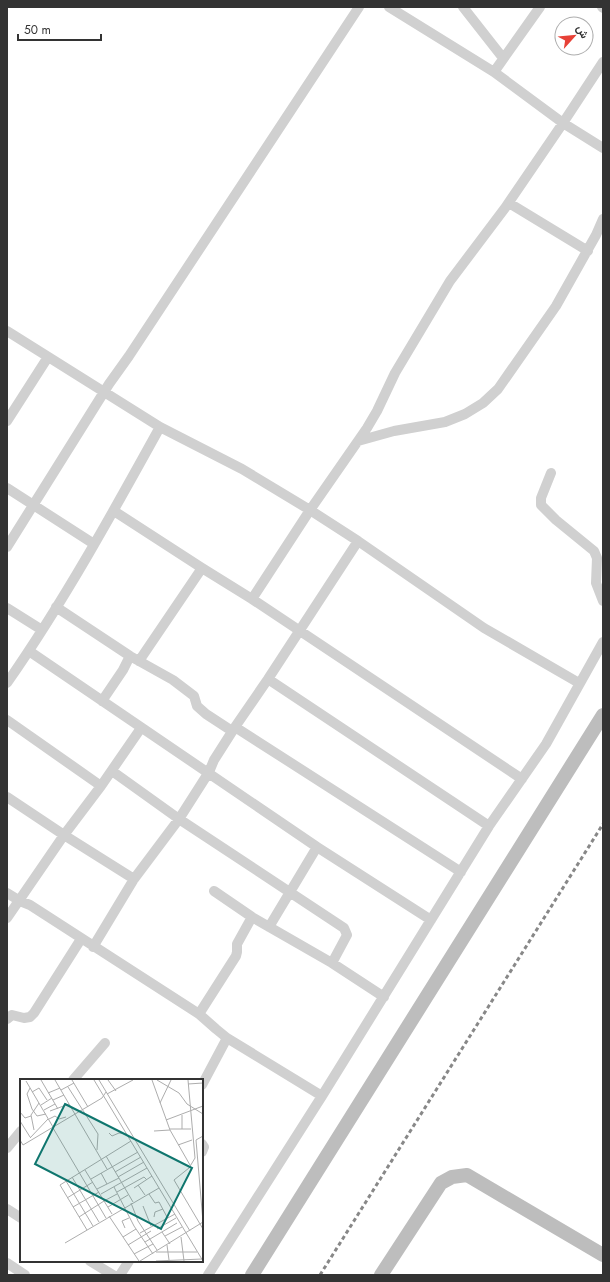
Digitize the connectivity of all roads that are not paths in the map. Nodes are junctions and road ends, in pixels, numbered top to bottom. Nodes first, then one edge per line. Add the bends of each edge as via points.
1 (359, 7) edge
2 (390, 7) edge
3 (464, 7) edge
4 (540, 7) edge
5 (503, 58) junction
6 (603, 62) edge
7 (494, 72) junction
8 (563, 123) junction
9 (603, 148) edge
10 (509, 202) junction
11 (603, 219) edge
12 (588, 251) junction
13 (7, 331) edge
14 (48, 357) junction
15 (104, 392) junction
16 (7, 421) edge
17 (160, 427) junction
18 (358, 441) junction
19 (551, 473) dead end
20 (7, 488) edge
21 (33, 505) junction
22 (310, 510) junction
23 (114, 511) junction
24 (358, 541) junction
25 (94, 544) junction
26 (7, 547) edge
27 (202, 568) junction
28 (252, 599) junction
29 (603, 601) edge
30 (56, 607) junction
31 (7, 608) edge
32 (42, 630) junction
33 (300, 630) junction
34 (603, 642) edge
35 (29, 651) junction
36 (135, 659) junction
37 (268, 679) junction
38 (7, 683) edge
39 (579, 683) junction
40 (102, 701) junction
41 (603, 715) edge
42 (7, 720) edge
43 (142, 728) junction
44 (234, 729) junction
45 (112, 771) junction
46 (209, 772) junction
47 (522, 779) junction
48 (101, 786) junction
49 (7, 797) edge
50 (179, 819) junction
51 (489, 826) junction
52 (64, 835) junction
53 (317, 847) junction
54 (461, 872) junction
55 (134, 879) junction
56 (214, 891) dead end
57 (290, 892) junction
58 (7, 893) edge
59 (20, 901) junction
60 (252, 917) junction
61 (7, 918) edge
62 (431, 920) junction
63 (269, 927) junction
64 (81, 938) junction
65 (93, 947) junction
66 (332, 963) junction
67 (384, 997) junction
68 (199, 1014) junction
69 (7, 1019) edge
70 (227, 1038) junction
71 (105, 1043) dead end
72 (74, 1079) edge
73 (203, 1083) edge
74 (322, 1096) junction
75 (20, 1132) edge
76 (7, 1148) edge
77 (7, 1210) edge
78 (20, 1217) edge
79 (603, 1255) edge
80 (92, 1262) edge
81 (128, 1262) edge
82 (7, 1264) edge
83 (25, 1275) edge
84 (113, 1275) edge
85 (120, 1275) edge
86 (208, 1275) edge
87 (252, 1275) edge
88 (381, 1275) edge

1 - 15 street
2 - 7 street
3 - 5 street
4 - 5 street
5 - 7 street
6 - 8 street
7 - 8 street
8 - 9 street
8 - 10 street
10 - 12 street
10 - 18 street via 450,281
11 - 12 street
12 - 18 street via 556,306 498,389 483,403 445,422 394,431
13 - 14 street
14 - 15 street
14 - 16 street
15 - 17 street
15 - 21 street
17 - 22 street via 242,469
17 - 23 street
18 - 22 street
19 - 29 street via 540,498 541,504 556,520 594,551 597,558 596,583
20 - 21 street
21 - 25 street
21 - 26 street
22 - 24 street
22 - 28 street
23 - 25 street
23 - 27 street
24 - 33 street
24 - 39 street via 484,628
25 - 30 street
27 - 28 street
27 - 36 street
28 - 33 street
30 - 32 street
30 - 36 street
31 - 32 street
32 - 35 street
33 - 37 street
33 - 47 street
34 - 39 street
35 - 38 street
35 - 40 street
36 - 40 street via 123,670
36 - 44 street via 191,693 196,698 197,706 206,714
37 - 44 street
37 - 51 street
39 - 47 street via 546,744
40 - 43 street
41 - 87 street
42 - 48 street
43 - 45 street
43 - 46 street
44 - 46 street
44 - 54 street
45 - 48 street
45 - 50 street
46 - 50 street
46 - 53 street
47 - 51 street
48 - 52 street
49 - 52 street
50 - 55 street
50 - 57 street
51 - 54 street
52 - 55 street
52 - 59 street
53 - 57 street
53 - 62 street
54 - 62 street
55 - 65 street
56 - 60 street
57 - 63 street
57 - 66 street via 340,925 346,932 346,939
58 - 59 street
59 - 61 street
59 - 64 street
60 - 63 street
60 - 68 street via 237,944 236,956
62 - 67 street
63 - 66 street
64 - 65 street
64 - 69 street via 34,1013 30,1017 12,1015
65 - 68 street
66 - 67 street
67 - 74 street
68 - 70 street
70 - 73 street
70 - 74 street
71 - 72 street
74 - 86 street
75 - 76 street
77 - 78 street
79 - 88 street via 467,1175 452,1177 441,1183
80 - 84 street
81 - 85 street
82 - 83 street

